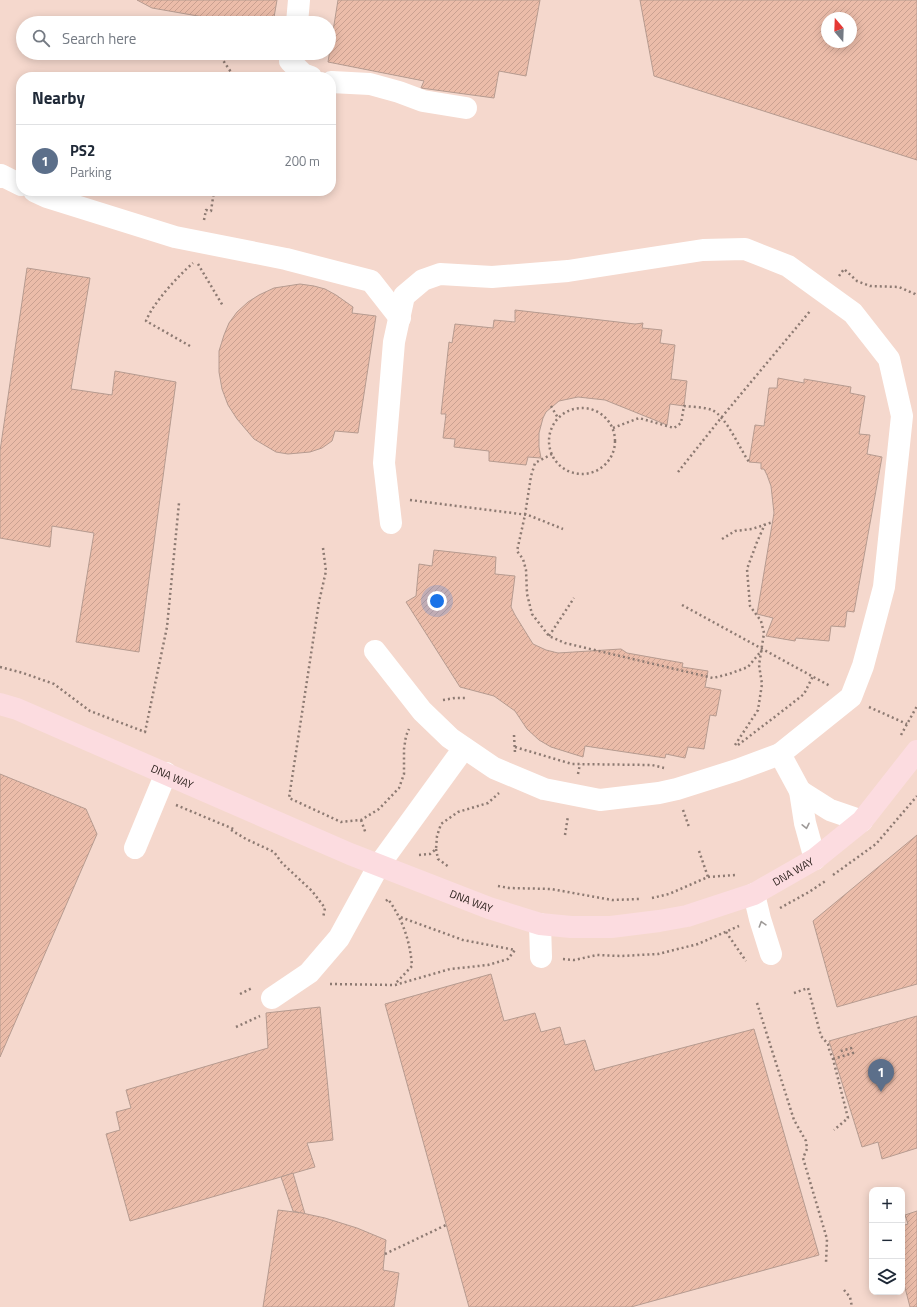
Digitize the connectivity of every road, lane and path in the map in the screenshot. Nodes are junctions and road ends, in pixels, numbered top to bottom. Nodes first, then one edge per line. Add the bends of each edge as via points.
1 (299, 0) edge
2 (298, 16) edge
3 (223, 60) edge
4 (290, 60) edge
5 (231, 72) edge
6 (301, 72) edge
7 (336, 82) edge
8 (466, 108) dead end
9 (0, 176) edge
10 (16, 183) edge
11 (45, 196) edge
12 (213, 196) edge
13 (206, 210) dead end
14 (835, 281) dead end
15 (917, 296) edge
16 (223, 306) dead end
17 (812, 309) dead end
18 (400, 318) junction
19 (190, 346) dead end
20 (552, 406) dead end
21 (558, 418) junction
22 (721, 418) junction
23 (613, 428) junction
24 (552, 454) junction
25 (749, 462) dead end
26 (678, 472) dead end
27 (403, 499) dead end
28 (180, 503) dead end
29 (525, 514) junction
30 (773, 522) dead end
31 (391, 523) dead end
32 (765, 524) junction
33 (563, 529) dead end
34 (722, 539) dead end
35 (322, 548) dead end
36 (574, 598) dead end
37 (682, 605) dead end
38 (549, 636) junction
39 (762, 650) junction
40 (375, 651) dead end
41 (0, 667) edge
42 (813, 676) junction
43 (832, 687) dead end
44 (466, 698) dead end
45 (441, 701) dead end
46 (0, 704) edge
47 (863, 704) dead end
48 (917, 706) edge
49 (411, 725) dead end
50 (514, 735) dead end
51 (515, 747) junction
52 (464, 748) junction
53 (917, 751) edge
54 (515, 754) dead end
55 (780, 754) junction
56 (667, 769) dead end
57 (166, 773) junction
58 (800, 791) junction
59 (501, 792) dead end
60 (681, 805) dead end
61 (569, 810) dead end
62 (361, 820) junction
63 (862, 820) junction
64 (224, 826) dead end
65 (689, 827) dead end
66 (366, 834) dead end
67 (565, 835) dead end
68 (135, 848) dead end
69 (436, 849) junction
70 (700, 851) dead end
71 (418, 855) dead end
72 (815, 859) junction
73 (379, 865) junction
74 (455, 871) dead end
75 (741, 875) dead end
76 (708, 877) junction
77 (495, 886) dead end
78 (754, 894) junction
79 (388, 899) dead end
80 (400, 917) junction
81 (323, 920) dead end
82 (540, 924) junction
83 (743, 925) dead end
84 (726, 932) junction
85 (771, 954) dead end
86 (551, 958) joint
87 (746, 961) dead end
88 (325, 984) dead end
89 (395, 985) junction
90 (794, 993) dead end
91 (272, 998) dead end
92 (757, 1003) dead end
93 (838, 1052) dead end
94 (833, 1059) junction
95 (834, 1130) dead end
96 (446, 1225) dead end
97 (385, 1254) dead end
98 (826, 1264) dead end
99 (844, 1290) dead end
100 (852, 1307) edge

1 - 2 lane
3 - 5 path
4 - 6 lane
7 - 8 lane via 370,84 423,101
9 - 10 lane
11 - 18 lane via 175,237 286,258 371,281
12 - 13 path via 211,211
14 - 15 path via 844,269 856,280 870,286 899,287
16 - 19 path via 196,260 181,273 149,312 146,321
17 - 22 path
18 - 31 lane via 394,342 384,463
18 - 55 lane via 404,296 423,280 440,274 515,276 568,271 703,250 745,249 788,266 853,313 889,359 902,416 884,587 852,697
20 - 21 path
21 - 23 path via 567,411 589,408 600,412
21 - 24 path via 549,435
22 - 23 path via 714,411 684,406 681,423 674,428 639,418
22 - 25 path
22 - 26 path
23 - 24 path via 616,442 613,453 599,470 588,473 567,470
24 - 29 path via 535,463
27 - 29 path
28 - 41 path via 167,627 145,732 90,711 54,684
29 - 33 path
29 - 38 path via 517,551 526,570 527,594 532,614
30 - 32 path
32 - 34 path via 735,531
32 - 39 path via 747,569 750,606 761,621 764,633
35 - 62 path via 326,571 289,798 342,822
36 - 38 path
37 - 39 path
38 - 39 path via 565,643 713,678 748,667
39 - 42 path
39 - 42 path via 759,665 762,684 758,710 734,747 804,694
40 - 52 lane via 422,711
42 - 43 path
44 - 45 path
46 - 57 main road, DNA WAY
47 - 48 path via 907,724
49 - 62 path via 406,736 404,774 400,788 379,809
50 - 51 path
51 - 54 path
51 - 56 path via 572,764 652,765
52 - 55 lane via 494,768 544,789 600,800 677,789
52 - 73 lane
53 - 63 main road, DNA WAY
55 - 58 lane
57 - 68 lane
57 - 73 main road, DNA WAY
58 - 63 lane via 830,810
58 -> 72 lane via 805,823
59 - 69 path via 488,803 458,812 441,824
60 - 65 path
61 - 67 path
62 - 66 path
63 - 72 main road, DNA WAY
64 - 81 path via 274,852 325,908
69 - 71 path via 430,854
69 - 74 path via 438,859
70 - 76 path
72 - 78 main road, DNA WAY
73 - 82 main road, DNA WAY via 488,908
73 - 91 lane via 339,938 309,973
75 - 76 path
76 - 77 path via 669,894 645,899 612,900 551,889
78 - 82 main road, DNA WAY via 687,916 659,921 611,927
85 -> 78 lane
79 - 80 path
80 - 89 path via 411,948 412,966
80 - 89 path via 463,940 515,950 508,959 488,965 450,969
82 - 86 lane
83 - 84 path
84 - 86 path via 698,944 658,954 597,955 574,960
84 - 87 path
88 - 89 path
90 - 94 path via 808,988 822,1036
92 - 98 path via 794,1120 806,1141 807,1148 803,1158 827,1239
93 - 94 path via 851,1048 853,1053
94 - 95 path via 848,1118
96 - 97 path
99 - 100 path via 850,1297

